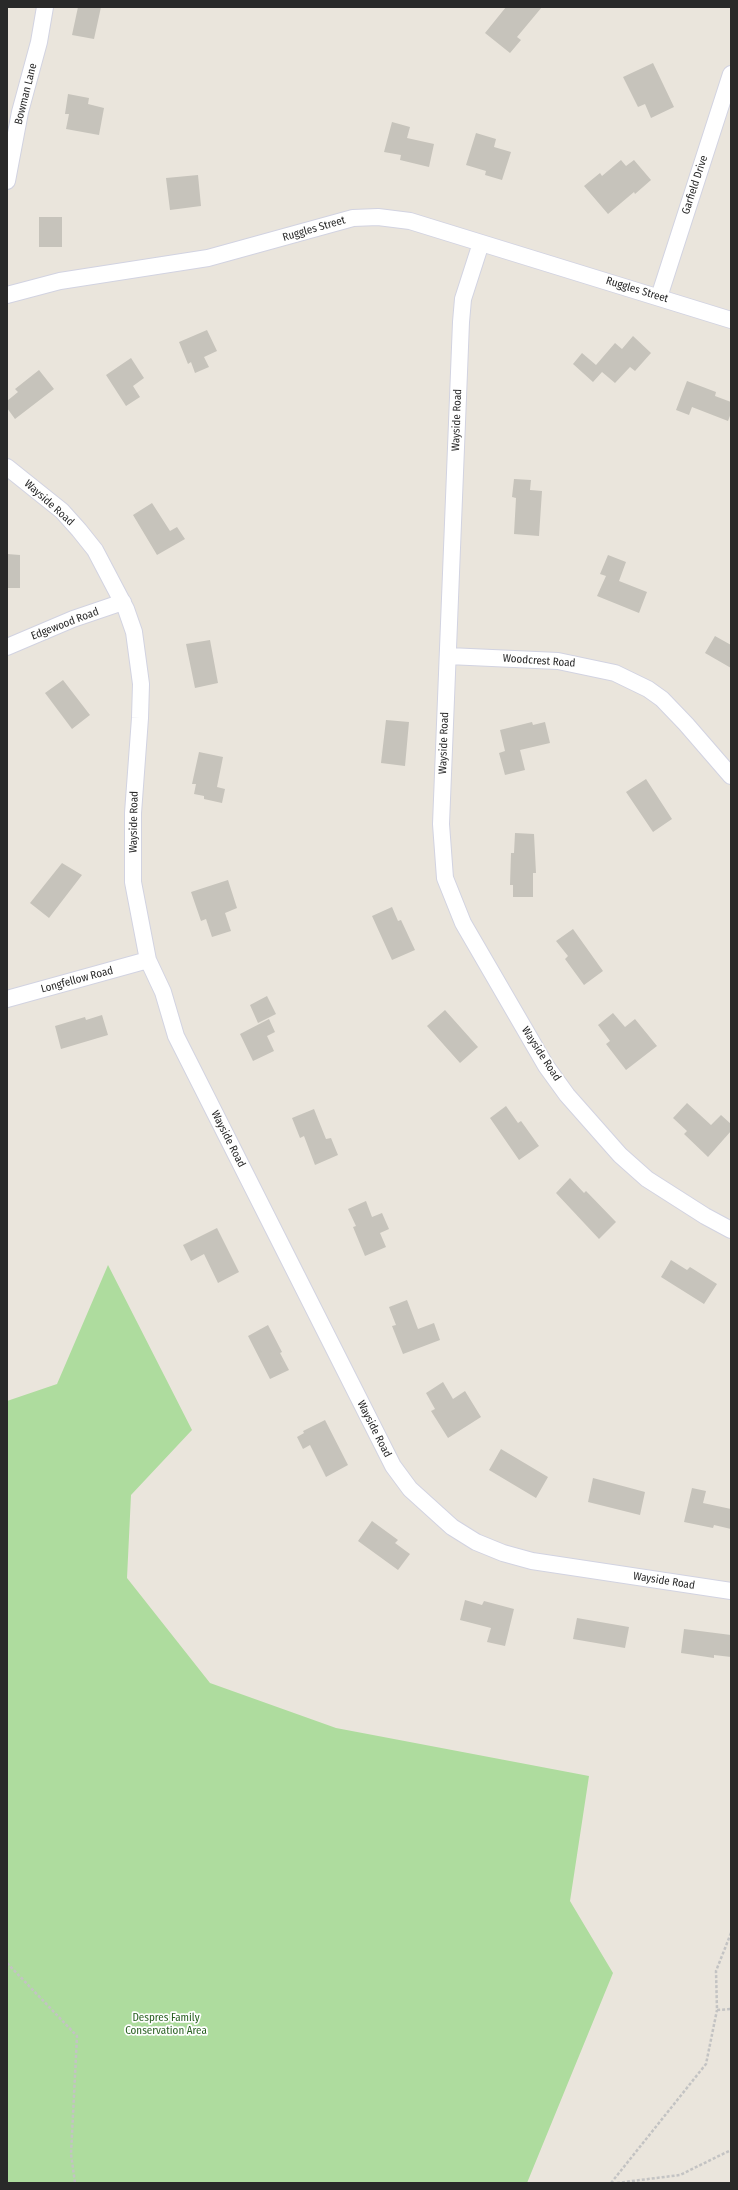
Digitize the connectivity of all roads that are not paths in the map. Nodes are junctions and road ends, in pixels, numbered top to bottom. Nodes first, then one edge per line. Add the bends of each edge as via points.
1 (45, 7) edge
2 (731, 74) edge
3 (7, 181) edge
4 (481, 244) junction
5 (7, 296) edge
6 (660, 297) junction
7 (731, 320) edge
8 (7, 466) edge
9 (123, 602) junction
10 (7, 647) edge
11 (448, 656) junction
12 (731, 776) edge
13 (148, 960) junction
14 (7, 999) edge
15 (731, 1230) edge
16 (731, 1591) edge

1 - 3 street, Bowman Lane via 39,42 20,112
2 - 6 street, Garfield Drive
4 - 5 street, Ruggles Street via 410,221 378,217 353,218 208,258 60,281
4 - 6 street, Ruggles Street
4 - 11 street, Wayside Road via 463,299 461,322
6 - 7 street, Ruggles Street
8 - 9 street, Wayside Road via 62,511 79,530 96,550
9 - 10 street, Edgewood Road via 73,619
9 - 13 street, Wayside Road via 134,632 140,684 133,812 133,882
11 - 12 street, Woodcrest Road via 558,661 615,673 662,699
11 - 15 street, Wayside Road via 442,854 445,878 463,923 546,1066 596,1129 620,1156 648,1179
13 - 14 street, Longfellow Road
13 - 16 street, Wayside Road via 163,992 176,1036 383,1448 410,1489 452,1527 476,1542 503,1553 532,1561

